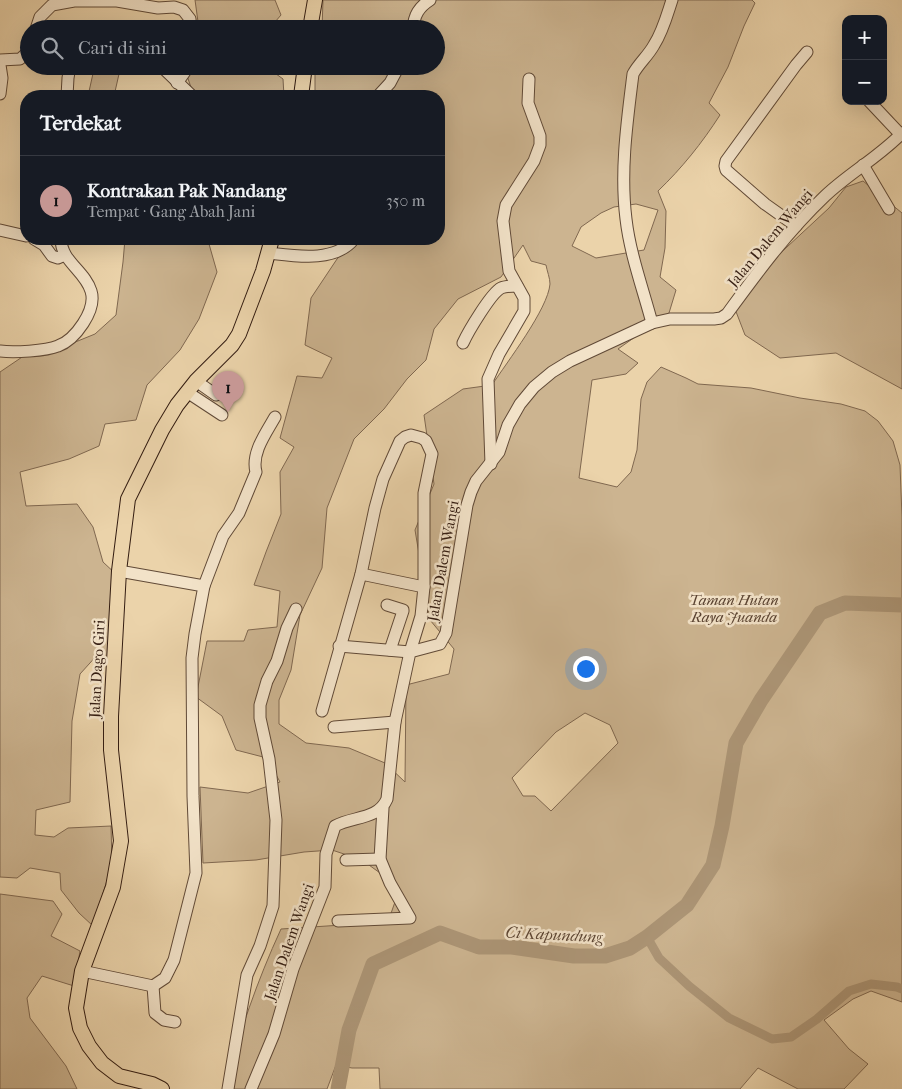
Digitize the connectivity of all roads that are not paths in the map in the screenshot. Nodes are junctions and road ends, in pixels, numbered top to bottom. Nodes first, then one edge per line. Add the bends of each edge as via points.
1 (315, 0) edge
2 (430, 0) edge
3 (672, 0) edge
4 (39, 20) edge
5 (190, 20) edge
6 (312, 20) edge
7 (415, 20) edge
8 (808, 52) dead end
9 (20, 59) edge
10 (0, 60) edge
11 (0, 65) edge
12 (68, 75) edge
13 (170, 75) edge
14 (183, 75) edge
15 (304, 75) edge
16 (394, 75) edge
17 (529, 79) dead end
18 (177, 83) junction
19 (67, 90) edge
20 (185, 90) edge
21 (302, 90) edge
22 (384, 90) edge
23 (0, 94) edge
24 (873, 105) edge
25 (901, 134) edge
26 (863, 166) junction
27 (890, 209) dead end
28 (796, 226) junction
29 (0, 230) edge
30 (20, 235) edge
31 (44, 245) edge
32 (63, 245) edge
33 (346, 245) edge
34 (270, 246) edge
35 (65, 254) junction
36 (517, 286) junction
37 (652, 323) junction
38 (463, 343) dead end
39 (0, 351) edge
40 (191, 386) junction
41 (216, 395) dead end
42 (222, 414) dead end
43 (275, 417) dead end
44 (491, 464) junction
45 (119, 571) junction
46 (361, 574) junction
47 (204, 586) junction
48 (424, 587) junction
49 (387, 605) dead end
50 (296, 609) dead end
51 (339, 646) junction
52 (390, 650) junction
53 (410, 652) junction
54 (322, 711) dead end
55 (395, 722) junction
56 (334, 727) dead end
57 (383, 808) junction
58 (380, 859) junction
59 (346, 860) dead end
60 (338, 921) dead end
61 (82, 971) junction
62 (153, 986) junction
63 (175, 1022) dead end
64 (162, 1089) edge
65 (228, 1089) edge
66 (251, 1089) edge

1 - 6 main road
2 - 7 street via 421,7
3 - 37 street via 654,45 634,74 626,134 623,192 629,242
4 - 5 street via 52,5 117,0 158,8 174,7 183,10
8 - 28 street via 725,166
9 - 10 street
11 - 23 street
12 - 19 street
13 - 18 street
14 - 18 street
15 - 21 main road
16 - 22 street
17 - 36 street via 528,104 540,136 540,145 506,204 503,221 509,271
18 - 20 street
24 - 25 street
25 - 26 street, Jalan Dalem Wangi
26 - 27 street
26 - 28 street, Jalan Dalem Wangi via 825,196
28 - 37 street, Jalan Dalem Wangi via 721,318 670,319
29 - 30 street
31 - 35 street via 52,256 58,258
32 - 35 street
33 - 34 street via 322,255 298,256
34 - 40 main road, Jalan Dago Giri via 239,334
35 - 39 street via 88,282 93,303 89,314 71,338 58,346
36 - 38 street via 501,288 492,297
36 - 44 street via 524,298 524,311 488,379
37 - 44 street, Jalan Dalem Wangi via 570,361 534,387 508,425 499,452
40 - 41 street
40 - 42 street
40 - 45 main road, Jalan Dago Giri via 162,430 128,499
43 - 47 street via 259,446 256,472 239,513 223,536
44 - 53 street, Jalan Dalem Wangi via 476,481 467,505 446,633 440,644
45 - 47 street
45 - 61 main road, Jalan Dago Giri via 111,750 121,841 113,887
46 - 48 street
46 - 48 street via 383,479 400,441 416,436 426,441 432,454 424,493
46 - 51 street
47 - 62 street via 192,658 196,873 174,960 165,978
48 - 53 street via 421,616
49 - 52 street via 403,610
50 - 65 street via 260,705 276,820 273,906 248,975
51 - 52 street
51 - 54 street
52 - 53 street
53 - 55 street
55 - 56 street
55 - 57 street via 388,798
57 - 58 street
57 - 66 street, Jalan Dalem Wangi via 335,826 326,854 325,887 293,969 274,1034
58 - 59 street
58 - 60 street via 410,918
61 - 62 street
61 - 64 main road, Jalan Dago Giri via 76,1008 80,1028 89,1046 102,1063 119,1076
62 - 63 street via 155,1013 164,1020

